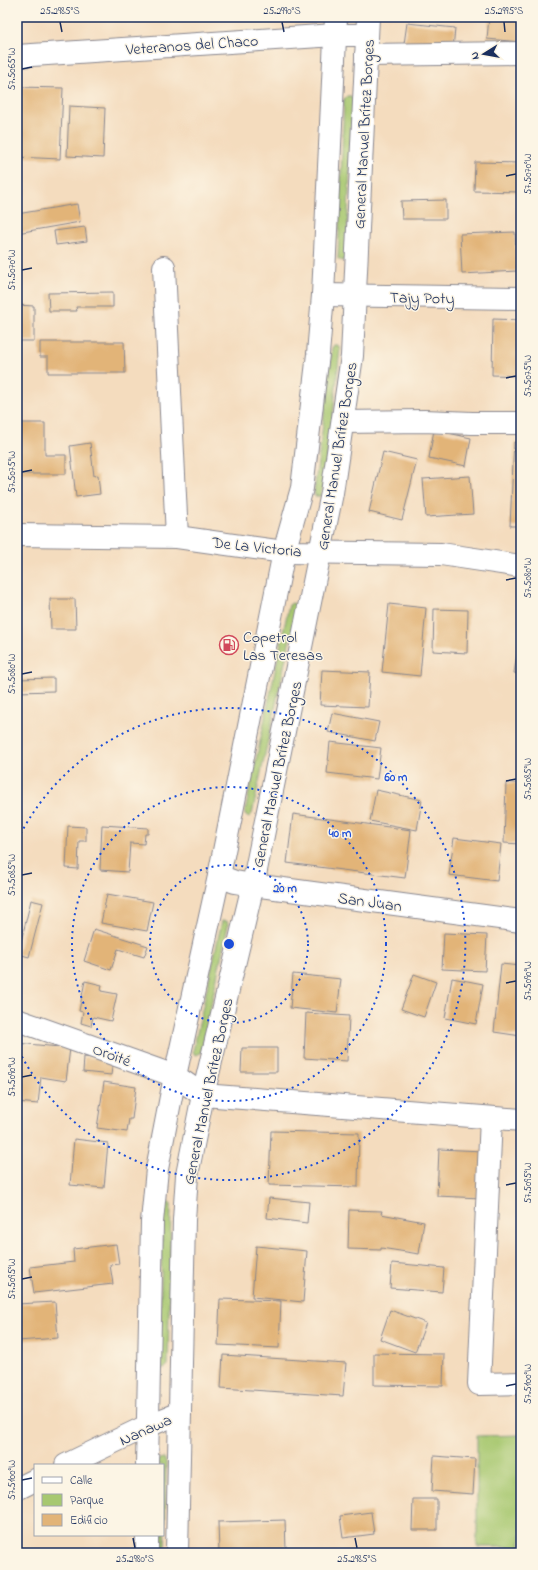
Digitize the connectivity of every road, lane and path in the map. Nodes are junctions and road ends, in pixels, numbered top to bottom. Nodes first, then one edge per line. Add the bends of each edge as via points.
1 (335, 26) edge
2 (367, 36) edge
3 (521, 53) edge
4 (17, 56) edge
5 (164, 266) dead end
6 (323, 295) junction
7 (355, 296) junction
8 (521, 298) edge
9 (343, 422) junction
10 (521, 423) edge
11 (17, 535) edge
12 (177, 537) junction
13 (284, 552) junction
14 (321, 552) junction
15 (521, 566) edge
16 (219, 876) junction
17 (254, 885) junction
18 (521, 921) edge
19 (17, 1020) edge
20 (175, 1076) junction
21 (203, 1095) junction
22 (491, 1118) junction
23 (521, 1120) edge
24 (521, 1383) edge
25 (180, 1413) junction
26 (147, 1426) junction
27 (68, 1464) edge
28 (147, 1464) edge
29 (34, 1480) edge
30 (17, 1489) edge
31 (147, 1536) edge
32 (147, 1553) edge
33 (177, 1553) edge

1 - 2 main road, Veteranos del Chaco
1 - 4 main road, Veteranos del Chaco
1 - 6 main road, General Manuel Brítez Borges
2 - 3 main road, Veteranos del Chaco
2 - 7 main road, General Manuel Brítez Borges
5 - 12 main road
6 - 7 main road, Tajy Poty
6 - 13 main road, General Manuel Brítez Borges via 302,488
7 - 8 main road, Tajy Poty
7 - 9 main road, General Manuel Brítez Borges via 352,356
9 - 10 main road
9 - 14 main road, General Manuel Brítez Borges
11 - 12 main road, De La Victoria
12 - 13 main road, De La Victoria
13 - 14 main road, De La Victoria
13 - 16 main road, General Manuel Brítez Borges
14 - 15 main road, De La Victoria via 441,554
14 - 17 main road, General Manuel Brítez Borges
16 - 17 main road, San Juan
16 - 20 main road, General Manuel Brítez Borges
17 - 18 main road, San Juan
17 - 21 main road, General Manuel Brítez Borges
19 - 20 main road, Oroité
20 - 21 main road, Oroité
20 - 26 main road, General Manuel Brítez Borges via 157,1169 152,1222
21 - 22 main road
21 - 25 main road, General Manuel Brítez Borges via 186,1182
22 - 23 main road
22 - 24 main road via 478,1384
25 - 26 main road, Nanawa
25 - 33 main road, General Manuel Brítez Borges
26 - 27 main road, Nanawa
26 - 28 main road, General Manuel Brítez Borges
29 - 30 main road
31 - 32 main road

